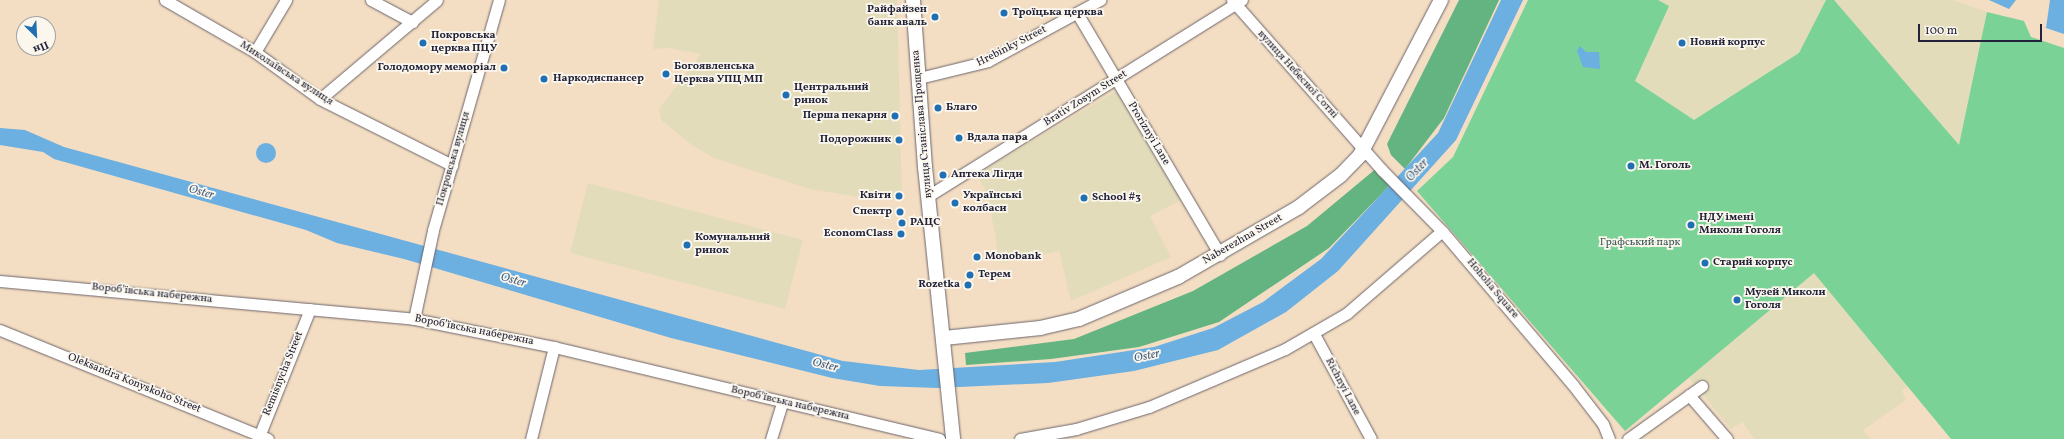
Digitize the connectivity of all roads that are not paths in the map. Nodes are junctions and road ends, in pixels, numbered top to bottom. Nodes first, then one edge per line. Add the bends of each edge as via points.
1 (165, 0) edge
2 (286, 0) edge
3 (371, 0) edge
4 (437, 0) edge
5 (499, 0) edge
6 (913, 0) edge
7 (1100, 0) edge
8 (1441, 0) edge
9 (1236, 1) edge
10 (1077, 13) junction
11 (412, 22) junction
12 (255, 52) junction
13 (919, 78) junction
14 (1116, 80) junction
15 (320, 98) junction
16 (1364, 149) junction
17 (452, 165) junction
18 (928, 196) junction
19 (1442, 231) junction
20 (1220, 255) junction
21 (0, 281) edge
22 (310, 309) junction
23 (414, 319) junction
24 (0, 330) edge
25 (1314, 334) junction
26 (944, 338) junction
27 (554, 348) junction
28 (1702, 386) dead end
29 (1689, 395) junction
30 (782, 403) junction
31 (262, 438) edge
32 (531, 439) edge
33 (771, 439) edge
34 (939, 439) edge
35 (953, 439) edge
36 (1020, 439) edge
37 (1371, 439) edge
38 (1609, 439) edge
39 (1628, 439) edge
40 (1727, 439) edge

1 - 12 street, Миколаївська вулиця
2 - 12 street
3 - 11 street
4 - 11 street
5 - 17 street, Покровська вулиця
6 - 13 main road, вулиця Станіслава Прощенка
7 - 10 street, Hrebinky Street
8 - 16 main road, Naberezhna Street
9 - 14 street, Brativ Zosym Street
9 - 16 street, вулиця Небесної Сотні
10 - 13 street, Hrebinky Street via 973,67
10 - 14 street, Proriznyi Lane
11 - 15 street
12 - 15 street, Миколаївська вулиця
13 - 18 main road, вулиця Станіслава Прощенка
14 - 18 street, Brativ Zosym Street
14 - 20 street, Proriznyi Lane
15 - 17 street, Миколаївська вулиця
16 - 19 street, Hoholia Square
16 - 20 main road, Naberezhna Street via 1318,193
17 - 23 street, Покровська вулиця via 433,230
18 - 26 main road, вулиця Станіслава Прощенка
19 - 25 street via 1382,286
19 - 38 street, Hoholia Square via 1573,385 1603,424
20 - 26 main road, Naberezhna Street via 1079,319 1034,329
21 - 22 street, Воробʼївська набережна
22 - 23 street, Воробʼївська набережна
22 - 31 street, Remisnycha Street
23 - 27 street, Воробʼївська набережна
24 - 31 street, Oleksandra Konyskoho Street
25 - 36 street via 1169,400 1089,425
25 - 37 street, Richnyi Lane
26 - 35 main road, вулиця Станіслава Прощенка
27 - 30 street, Воробʼївська набережна
27 - 32 street
28 - 29 street
29 - 39 street
29 - 40 street
30 - 33 street
30 - 34 street, Воробʼївська набережна

